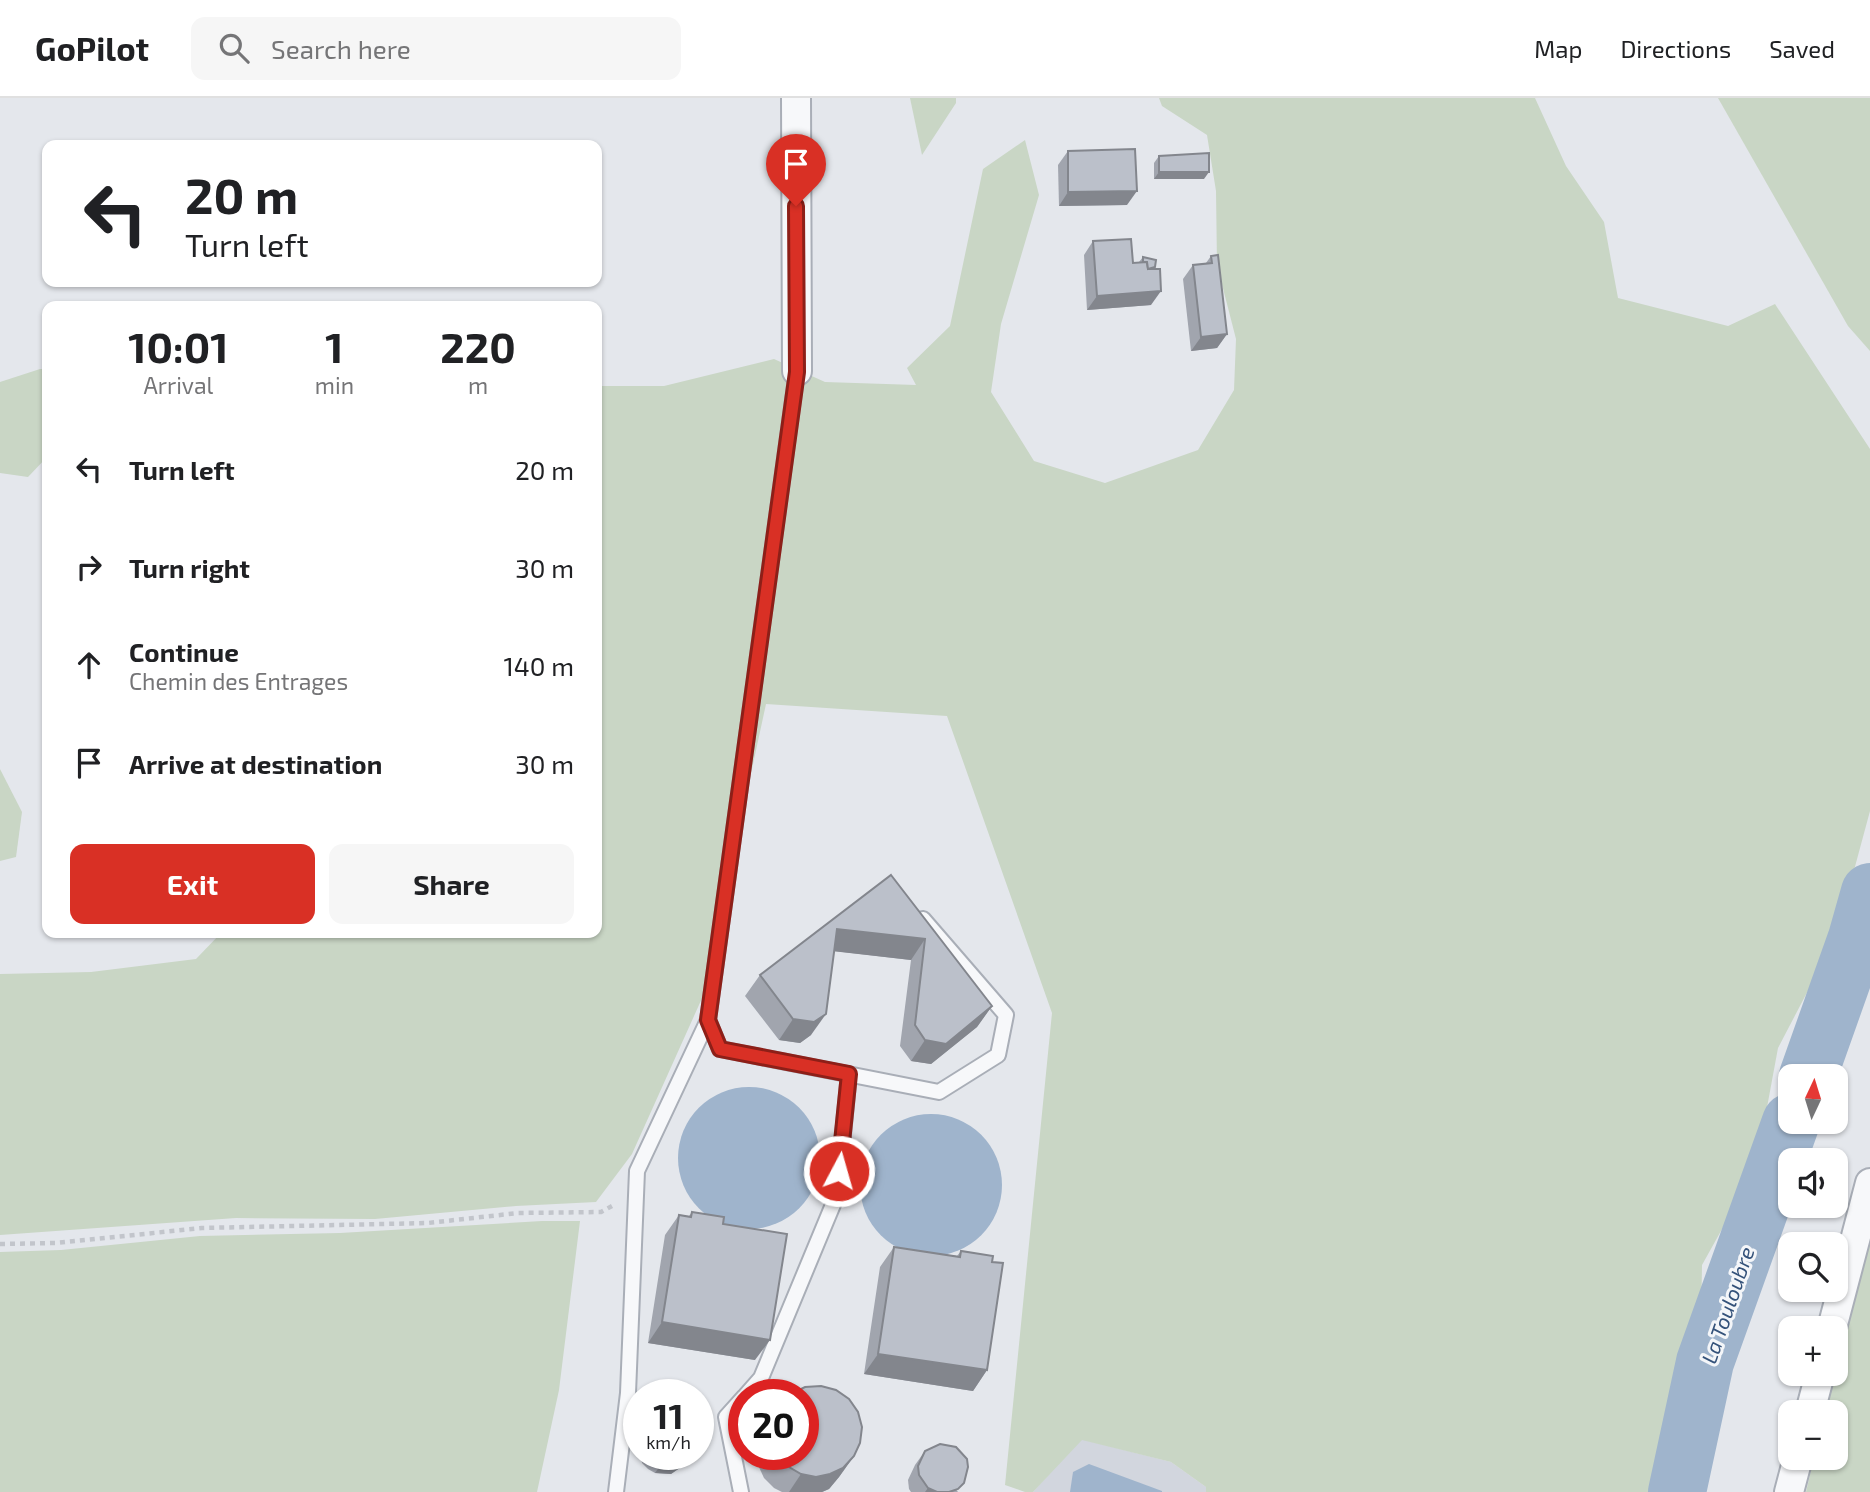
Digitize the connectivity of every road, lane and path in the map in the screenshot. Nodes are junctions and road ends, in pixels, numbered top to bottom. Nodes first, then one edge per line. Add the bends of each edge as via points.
1 (796, 98) edge
2 (797, 372) joint
3 (910, 903) edge
4 (708, 1020) junction
5 (849, 1074) junction
6 (1870, 1184) edge
7 (636, 1191) junction
8 (0, 1244) edge
9 (1835, 1316) edge
10 (760, 1379) edge
11 (737, 1470) edge
12 (1795, 1470) edge
13 (616, 1492) edge
14 (741, 1492) edge
15 (1789, 1492) edge

1 - 2 street
2 - 4 lane
3 - 5 lane via 1006,1015 998,1055 939,1092
4 - 5 lane via 720,1049
4 - 7 lane via 637,1171
5 - 10 lane via 837,1195
6 - 9 street
7 - 8 path via 601,1212 518,1213 428,1223 202,1228
7 - 13 lane via 628,1393
11 - 14 lane
12 - 15 street

